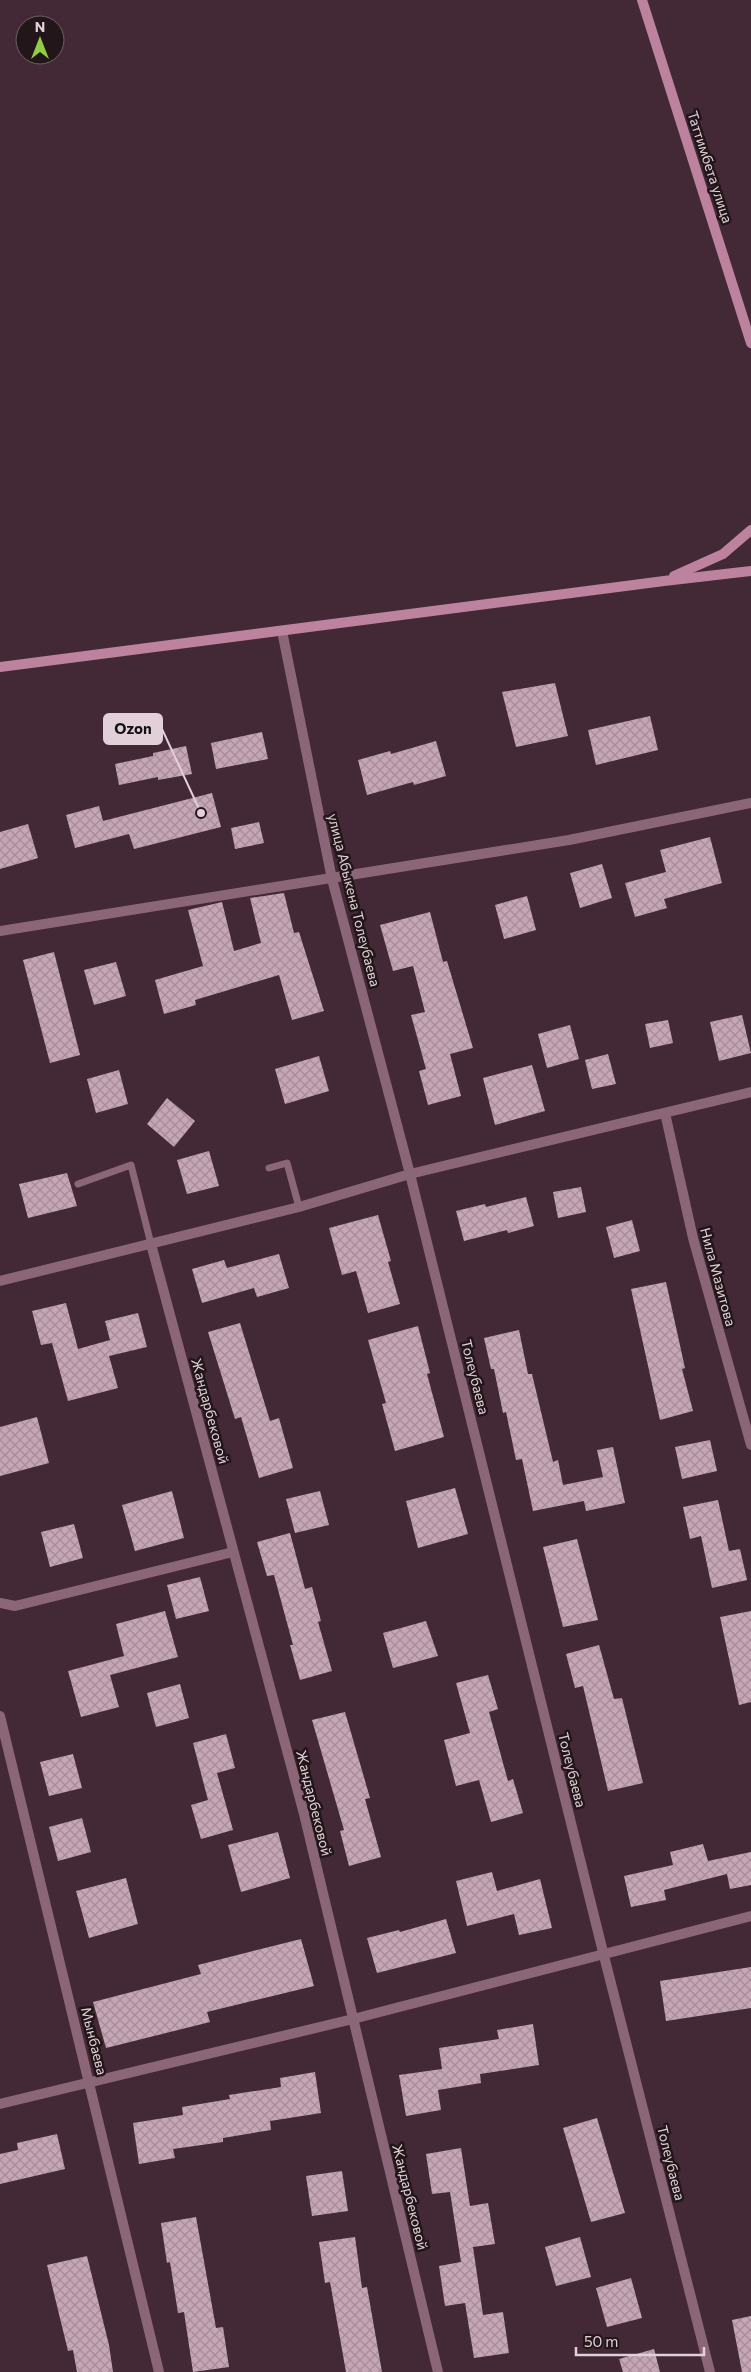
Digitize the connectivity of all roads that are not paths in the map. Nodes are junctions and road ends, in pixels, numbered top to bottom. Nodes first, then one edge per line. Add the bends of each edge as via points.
1 (642, 0) edge
2 (751, 343) edge
3 (751, 530) edge
4 (751, 571) edge
5 (664, 581) junction
6 (282, 631) junction
7 (0, 668) edge
8 (751, 803) edge
9 (332, 879) junction
10 (0, 931) edge
11 (751, 1092) edge
12 (665, 1113) junction
13 (270, 1168) dead end
14 (410, 1174) junction
15 (78, 1184) dead end
16 (300, 1207) junction
17 (151, 1244) junction
18 (0, 1281) edge
19 (751, 1446) edge
20 (234, 1552) junction
21 (0, 1603) edge
22 (0, 1716) edge
23 (751, 1916) edge
24 (604, 1956) junction
25 (353, 2019) junction
26 (90, 2081) junction
27 (0, 2104) edge
28 (159, 2372) edge
29 (438, 2372) edge
30 (710, 2372) edge

1 - 2 main road, Таттимбета улица
3 - 5 main road via 723,554
4 - 5 main road
5 - 6 main road
6 - 7 main road
6 - 9 street, улица Абыкена Толеубаева
8 - 9 street via 569,840
9 - 10 street
9 - 14 street, улица Абыкена Толеубаева
11 - 12 street
12 - 14 street
12 - 19 street, Нила Мазитова via 693,1238
13 - 16 lane via 287,1163
14 - 16 street
14 - 24 street, Толеубаева
15 - 17 lane via 131,1165
16 - 17 street
17 - 18 street
17 - 20 street, Жандарбековой
20 - 21 street via 15,1606
20 - 25 street, Жандарбековой via 304,1814
22 - 26 street, Мынбаева
23 - 24 street
24 - 25 street
24 - 30 street, Толеубаева
25 - 26 street
25 - 29 street, Жандарбековой
26 - 27 street
26 - 28 street, Мынбаева

